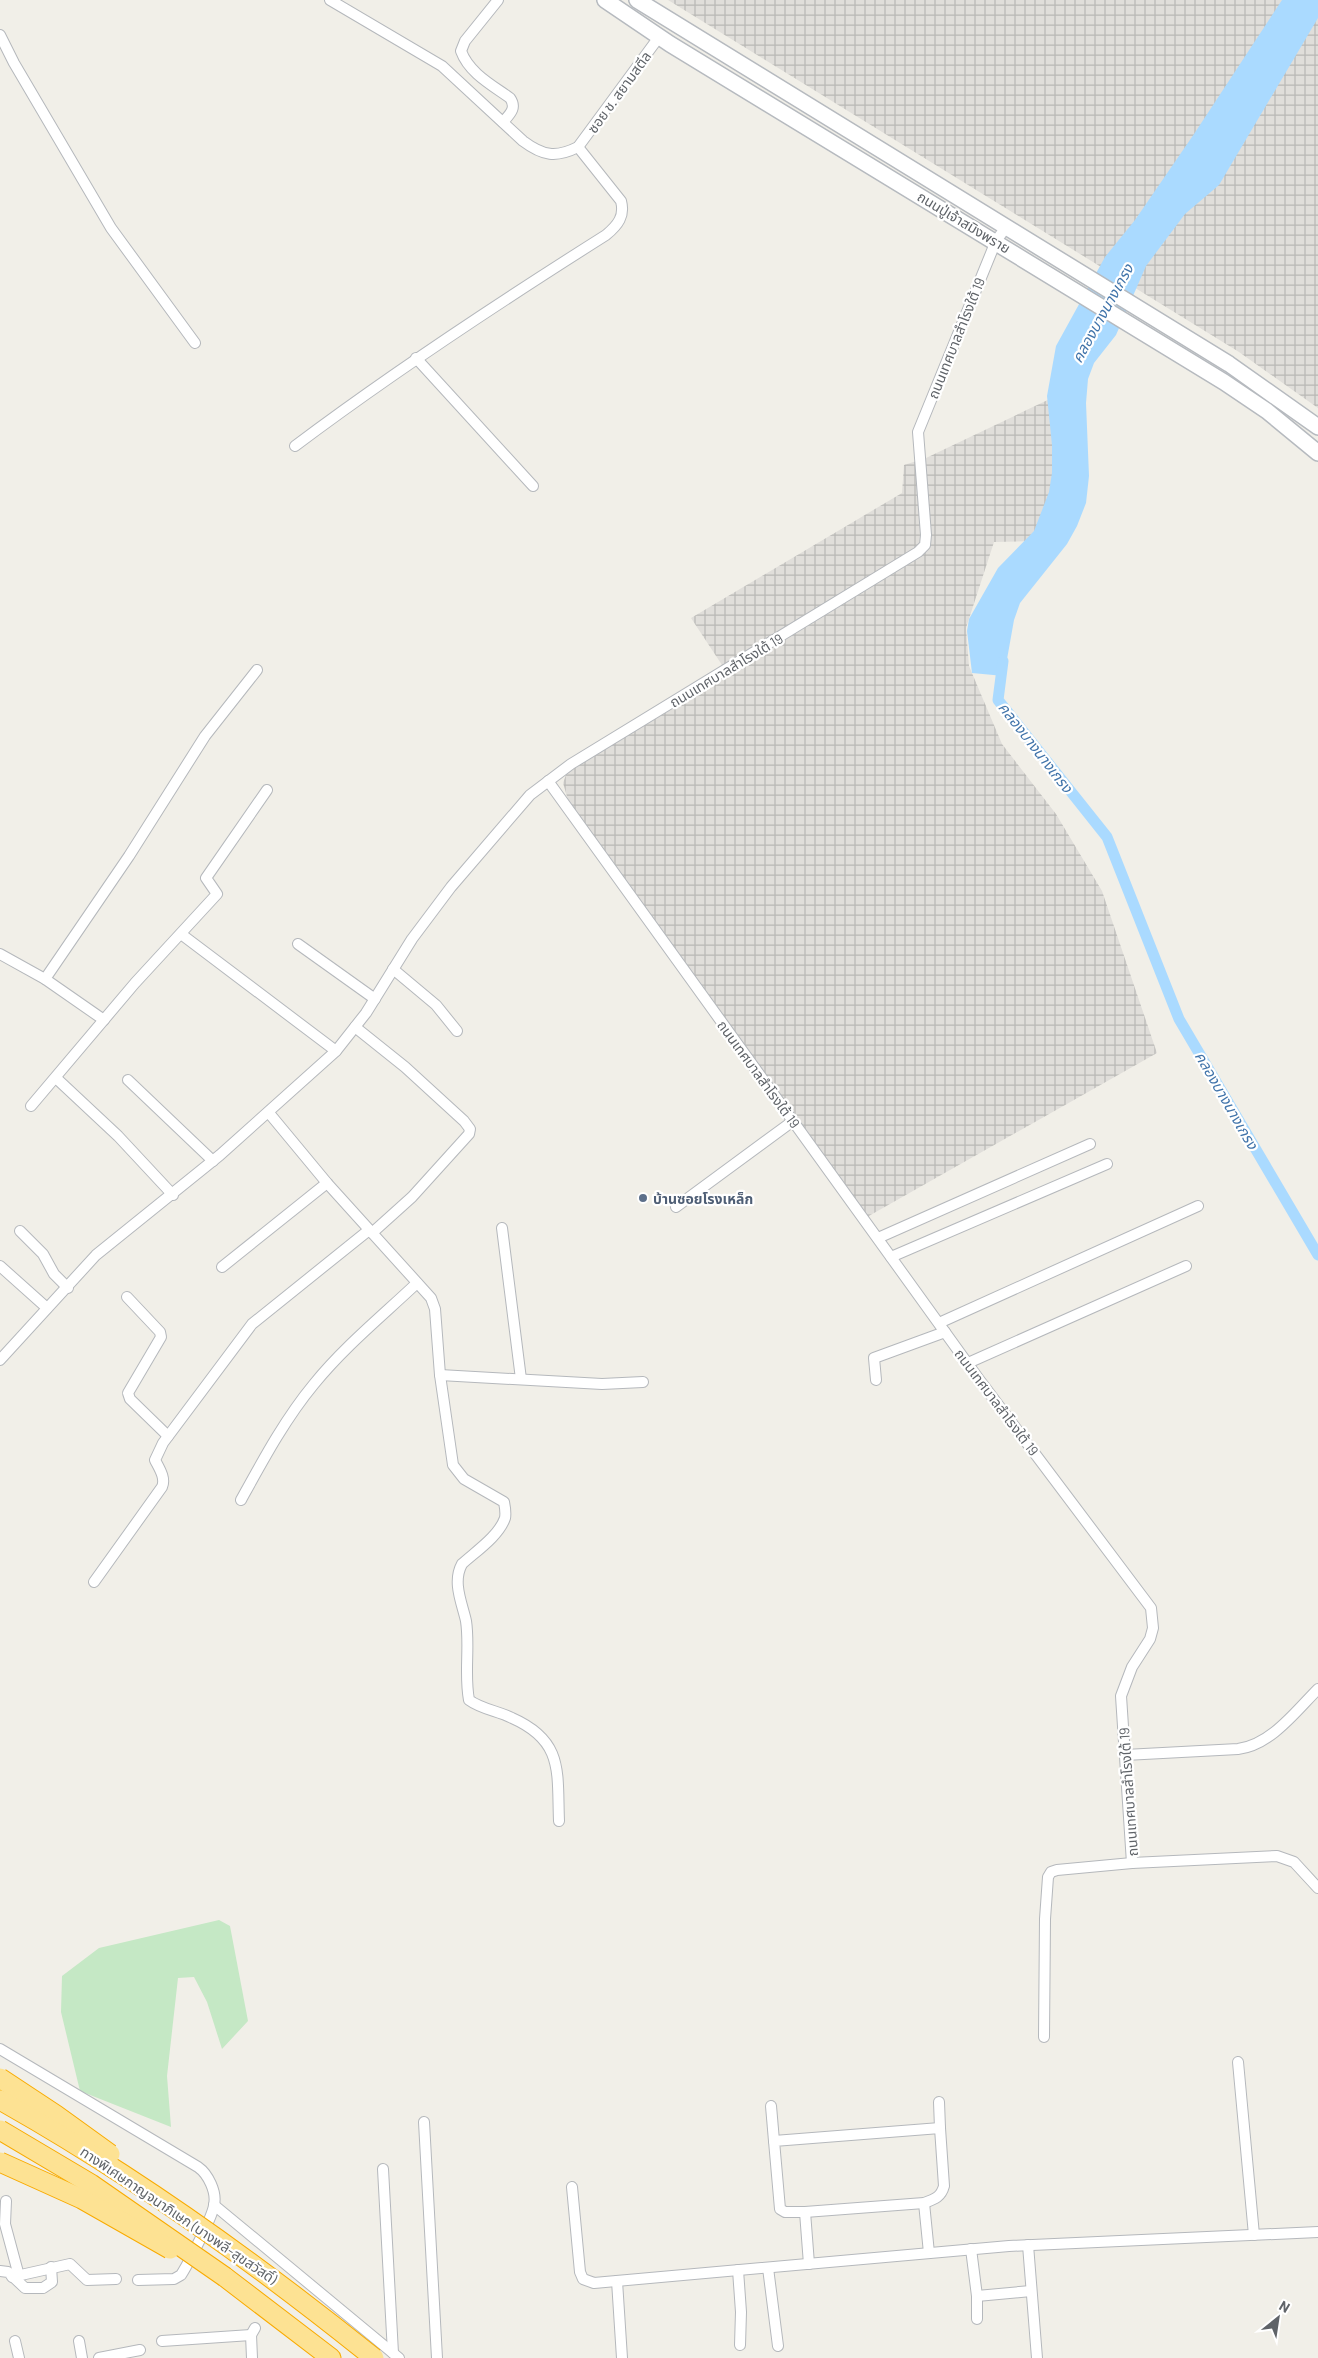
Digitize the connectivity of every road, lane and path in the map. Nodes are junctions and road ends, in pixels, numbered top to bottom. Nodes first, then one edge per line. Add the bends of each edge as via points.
1 (330, 0) edge
2 (498, 0) edge
3 (605, 0) edge
4 (637, 0) edge
5 (0, 35) edge
6 (659, 37) junction
7 (503, 122) junction
8 (578, 147) junction
9 (1006, 227) junction
10 (996, 241) junction
11 (195, 343) dead end
12 (416, 358) junction
13 (1318, 427) edge
14 (296, 446) dead end
15 (1318, 453) edge
16 (533, 486) dead end
17 (257, 670) dead end
18 (548, 782) junction
19 (267, 790) dead end
20 (181, 934) junction
21 (298, 944) dead end
22 (0, 954) edge
23 (393, 969) junction
24 (45, 979) junction
25 (375, 999) junction
26 (104, 1020) junction
27 (355, 1027) junction
28 (457, 1031) dead end
29 (336, 1052) junction
30 (56, 1078) junction
31 (128, 1080) dead end
32 (31, 1106) dead end
33 (269, 1113) junction
34 (793, 1121) junction
35 (1090, 1144) dead end
36 (213, 1161) junction
37 (1107, 1164) dead end
38 (327, 1183) junction
39 (173, 1195) junction
40 (1198, 1206) dead end
41 (676, 1207) dead end
42 (502, 1228) dead end
43 (20, 1231) dead end
44 (371, 1231) junction
45 (878, 1238) junction
46 (891, 1257) junction
47 (0, 1266) edge
48 (1186, 1266) dead end
49 (222, 1267) dead end
50 (417, 1283) junction
51 (68, 1288) junction
52 (127, 1297) dead end
53 (47, 1308) junction
54 (942, 1328) junction
55 (0, 1360) edge
56 (968, 1363) junction
57 (440, 1375) junction
58 (521, 1379) junction
59 (876, 1380) dead end
60 (643, 1382) dead end
61 (168, 1436) junction
62 (241, 1500) dead end
63 (94, 1582) dead end
64 (1318, 1689) edge
65 (1125, 1755) junction
66 (559, 1821) dead end
67 (1132, 1863) junction
68 (1318, 1888) edge
69 (1044, 2036) dead end
70 (0, 2049) edge
71 (1238, 2062) dead end
72 (0, 2078) edge
73 (0, 2100) edge
74 (939, 2102) dead end
75 (770, 2106) dead end
76 (424, 2122) dead end
77 (940, 2128) junction
78 (0, 2130) edge
79 (774, 2141) junction
80 (0, 2162) edge
81 (382, 2169) dead end
82 (572, 2186) dead end
83 (6, 2201) dead end
84 (924, 2203) junction
85 (214, 2205) junction
86 (805, 2212) junction
87 (1318, 2232) edge
88 (1254, 2235) junction
89 (215, 2236) junction
90 (1028, 2245) junction
91 (971, 2249) junction
92 (929, 2252) junction
93 (808, 2264) junction
94 (51, 2267) junction
95 (768, 2268) junction
96 (738, 2270) junction
97 (0, 2271) edge
98 (16, 2276) junction
99 (225, 2276) junction
100 (116, 2279) dead end
101 (138, 2280) dead end
102 (617, 2281) junction
103 (1031, 2291) junction
104 (977, 2296) junction
105 (976, 2319) dead end
106 (15, 2341) dead end
107 (162, 2341) dead end
108 (78, 2342) dead end
109 (740, 2345) dead end
110 (778, 2346) dead end
111 (140, 2350) dead end
112 (396, 2355) edge
113 (18, 2358) edge
114 (82, 2358) edge
115 (99, 2358) edge
116 (252, 2358) edge
117 (331, 2358) edge
118 (374, 2358) edge
119 (437, 2358) edge
120 (622, 2358) edge
121 (1037, 2358) edge

1 - 7 street via 442,66
2 - 7 street via 465,41 461,51 475,72 514,103 513,110
3 - 6 main road, ถนนปู่เจ้าสมิงพราย
4 - 9 main road, ถนนปู่เจ้าสมิงพราย
5 - 11 street via 111,228
6 - 8 street, ซอย ช. สยามสตีล
6 - 10 main road, ถนนปู่เจ้าสมิงพราย
7 - 8 street via 532,148 547,154 564,154
8 - 12 street via 621,201 623,209 616,226
9 - 10 street
9 - 13 main road, ถนนปู่เจ้าสมิงพราย via 1257,382
10 - 15 main road, ถนนปู่เจ้าสมิงพราย via 1267,411
10 - 18 street, ถนนเทศบาลสำโรงใต้ 19 via 918,432 925,545 571,764
12 - 14 street
12 - 16 street
17 - 24 street via 205,736
18 - 23 street via 530,795 440,902
18 - 34 street, ถนนเทศบาลสำโรงใต้ 19
19 - 20 street via 206,878 217,894
20 - 26 street
20 - 29 street
21 - 25 street
22 - 24 street
23 - 25 street
23 - 28 street via 436,1005
24 - 26 street
25 - 27 street
26 - 30 street
27 - 29 street
27 - 44 street via 405,1067 470,1129 412,1197
29 - 33 street
30 - 32 street
30 - 39 street via 118,1136
31 - 36 street
33 - 36 street
33 - 38 street
34 - 41 street
34 - 45 street, ถนนเทศบาลสำโรงใต้ 19
35 - 45 street
36 - 39 street
37 - 46 street
38 - 44 street
38 - 49 street
39 - 51 street via 96,1255
40 - 54 street
42 - 58 street
43 - 51 street via 43,1254 54,1274
44 - 50 street
44 - 61 street via 252,1324
45 - 46 street, ถนนเทศบาลสำโรงใต้ 19
46 - 54 street, ถนนเทศบาลสำโรงใต้ 19
47 - 53 street
48 - 56 street
50 - 57 street via 434,1303
50 - 62 street via 313,1385 268,1452
51 - 53 street
52 - 61 street via 161,1337 128,1393 130,1399
53 - 55 street
54 - 56 street, ถนนเทศบาลสำโรงใต้ 19
54 - 59 street via 874,1358
56 - 65 street, ถนนเทศบาลสำโรงใต้ 19 via 1151,1608 1153,1628 1150,1639 1132,1667 1121,1696
57 - 58 street
57 - 66 street via 454,1465 464,1479 504,1502 506,1511 498,1529 458,1571 459,1594 466,1622 469,1700 513,1718 546,1741 554,1754
58 - 60 street via 602,1384
61 - 63 street via 155,1460 162,1475 162,1487
64 - 65 street via 1255,1745 1238,1749
65 - 67 street, ถนนเทศบาลสำโรงใต้ 19
67 - 68 street, ถนนเทศบาลสำโรงใต้ 19 via 1277,1856 1294,1862
67 - 69 street via 1057,1870 1048,1877
70 - 85 street via 201,2169 213,2191
71 - 88 street
72 - 89 highway, bridge via 85,2136
73 - 89 highway, ทางพิเศษกาญจนาภิเษก (บางพลี-สุขสวัสดิ์), bridge
74 - 77 street
75 - 79 street
76 - 119 street
77 - 79 street
77 - 84 street via 944,2186 936,2199
78 - 99 highway, ทางพิเศษกาญจนาภิเษก (บางพลี-สุขสวัสดิ์), bridge via 91,2184
79 - 86 street via 780,2209
80 - 99 highway, bridge via 82,2199 141,2234
81 - 112 street
82 - 102 street via 580,2272 583,2278 594,2283
83 - 98 street via 5,2224
84 - 86 street
84 - 92 street
85 - 101 street via 181,2275 174,2279
85 - 112 street
86 - 93 street
87 - 88 street
88 - 90 street
89 - 118 highway, ทางพิเศษกาญจนาภิเษก (บางพลี-สุขสวัสดิ์), bridge via 287,2288
90 - 91 street
90 - 103 street
91 - 92 street
91 - 104 street
92 - 93 street
93 - 95 street
94 - 98 street
94 - 98 street via 52,2282 43,2288 25,2288
94 - 100 street via 70,2264 87,2280
95 - 96 street
95 - 110 street
96 - 102 street
96 - 109 street
97 - 98 street
99 - 117 highway, ทางพิเศษกาญจนาภิเษก (บางพลี-สุขสวัสดิ์)
102 - 120 street
103 - 104 street
103 - 121 street
104 - 105 street
106 - 113 street
107 - 116 street via 253,2332
108 - 114 street
111 - 115 street

